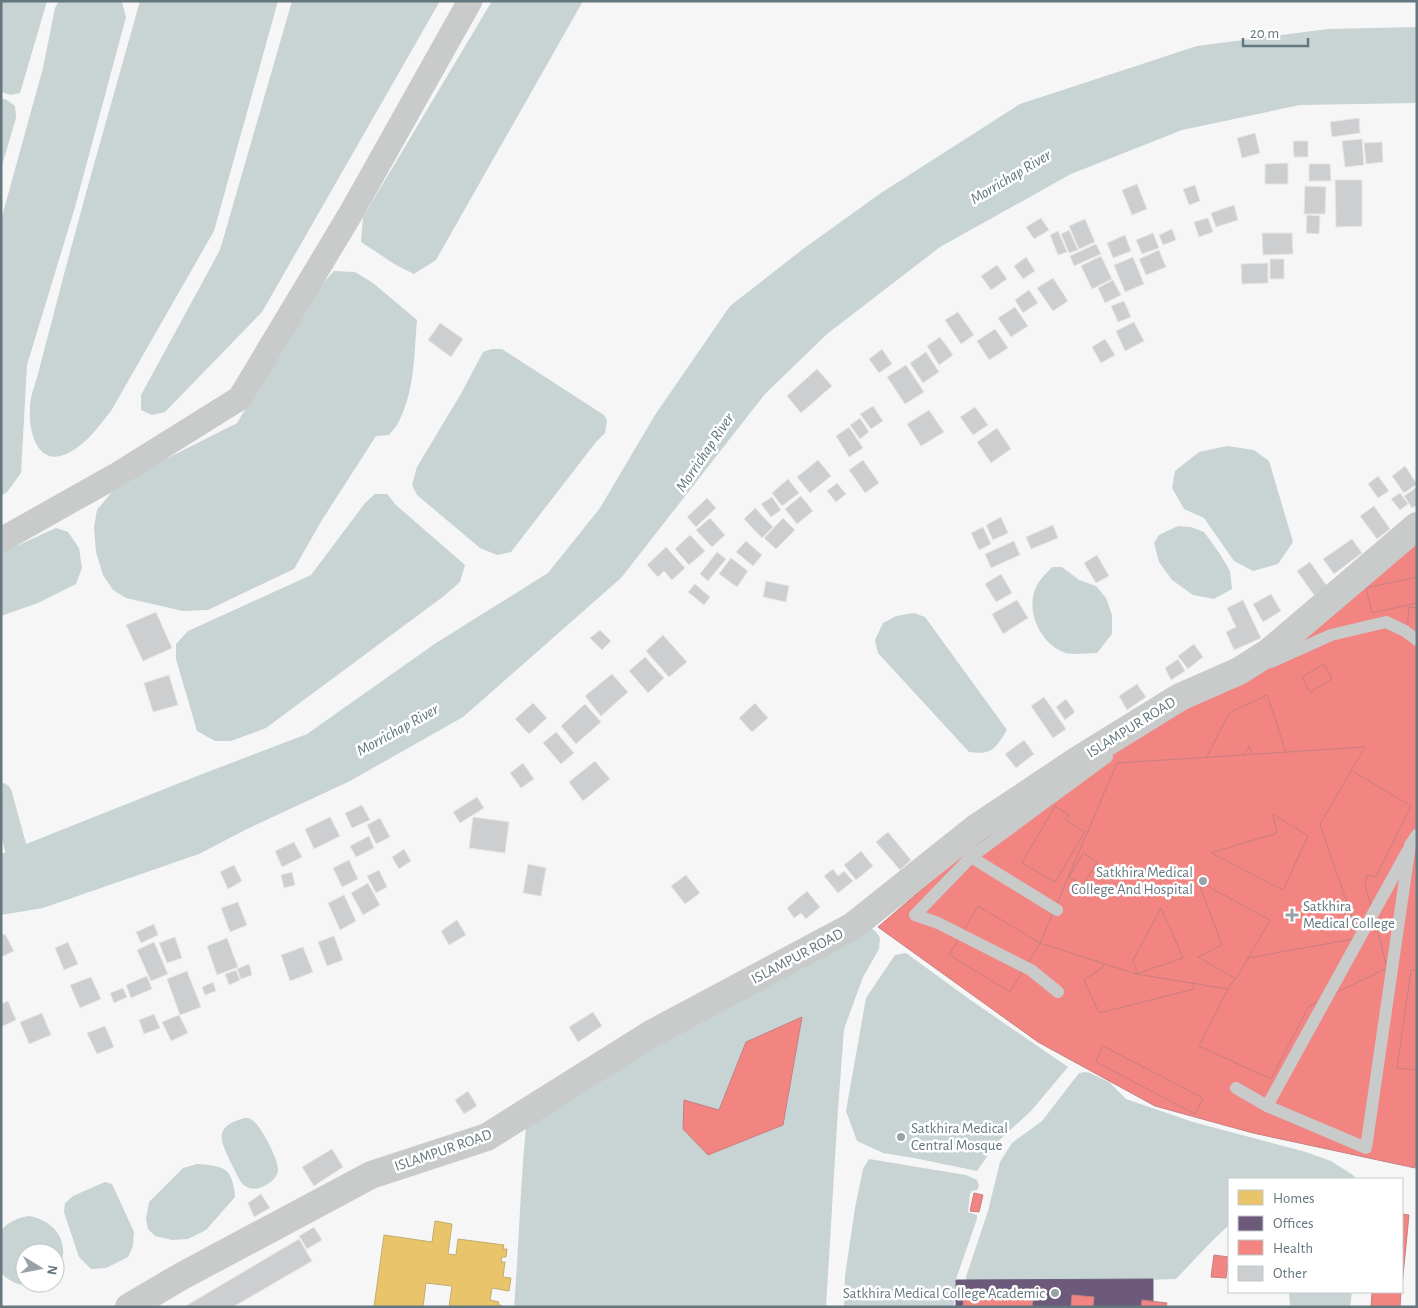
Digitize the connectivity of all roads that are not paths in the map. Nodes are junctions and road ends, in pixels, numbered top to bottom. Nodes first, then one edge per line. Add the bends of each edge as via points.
1 (470, 1) edge
2 (1417, 526) edge
3 (1, 540) edge
4 (1417, 640) edge
5 (1414, 840) edge
6 (972, 857) junction
7 (1058, 910) dead end
8 (1058, 992) dead end
9 (1236, 1088) dead end
10 (1267, 1106) junction
11 (130, 1307) edge

1 - 3 street via 351,212 240,398 115,476
2 - 11 street, ISLAMPUR ROAD via 1269,652 1239,671 1180,697 1070,765 976,828 854,925 651,1034 487,1137 371,1175
4 - 6 lane via 1386,622 1331,635 1254,670 1177,709
5 - 10 lane
5 - 10 lane via 1366,1148
6 - 7 lane
6 - 8 lane via 915,915 938,923 1031,970
9 - 10 lane

